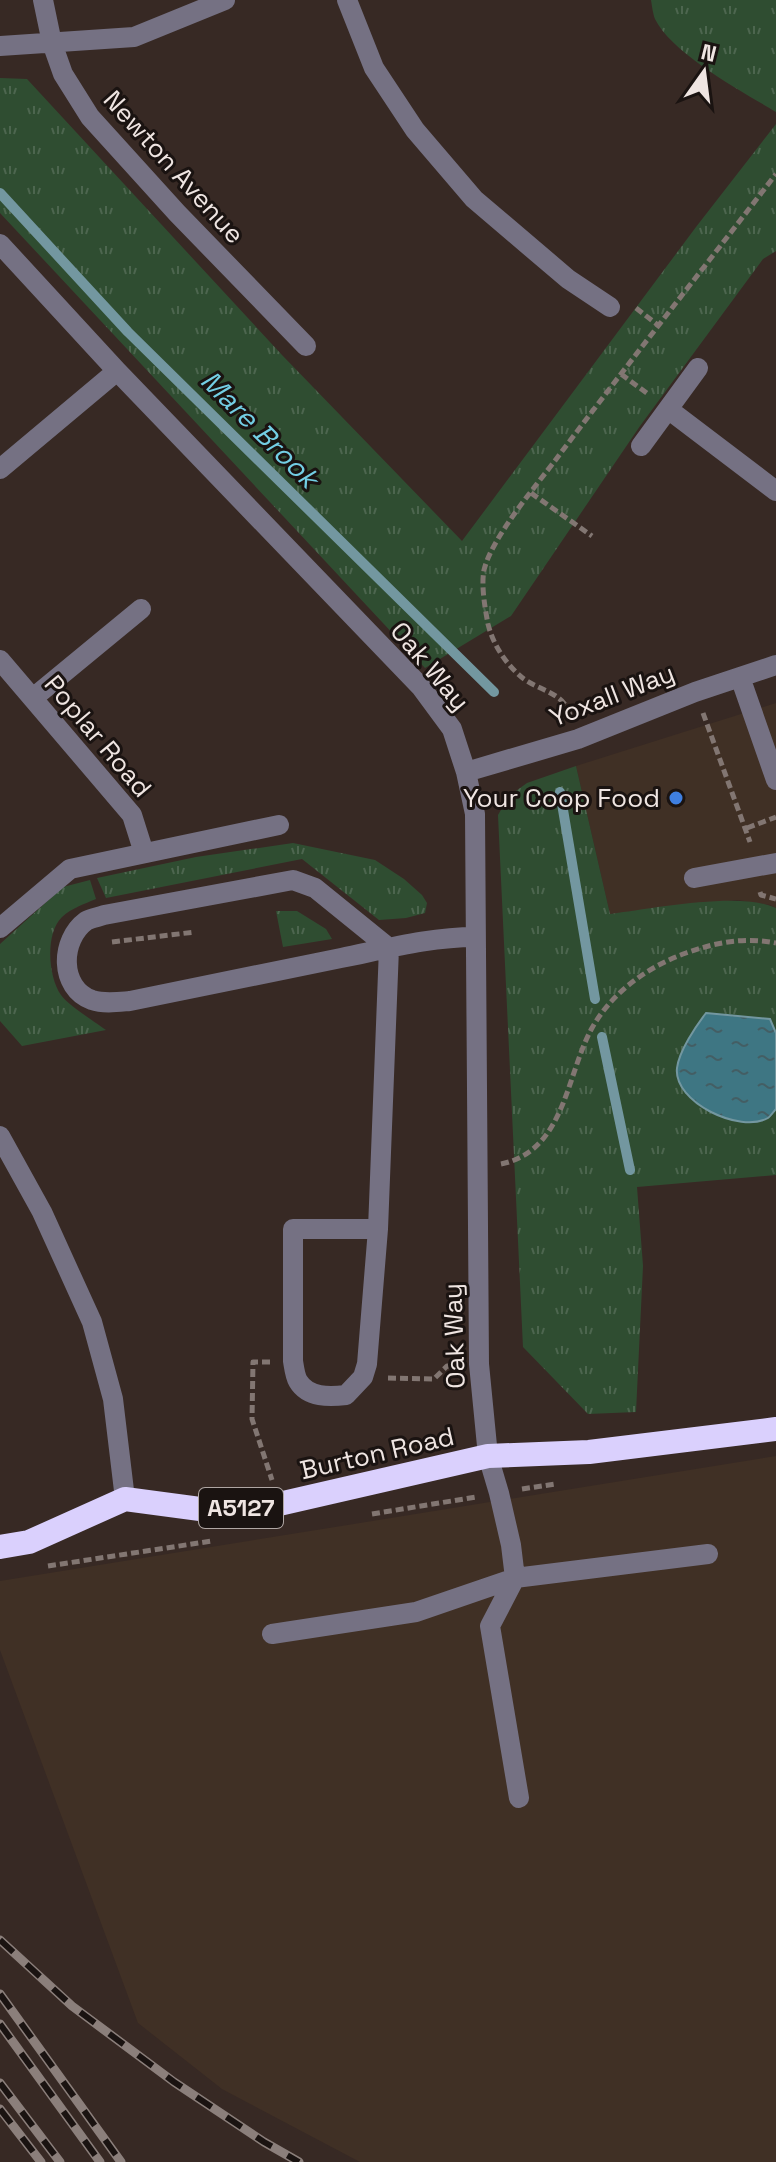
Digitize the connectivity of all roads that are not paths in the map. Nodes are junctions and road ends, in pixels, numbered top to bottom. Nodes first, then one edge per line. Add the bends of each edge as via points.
1 (43, 0) edge
2 (225, 0) edge
3 (347, 0) edge
4 (52, 43) junction
5 (0, 46) edge
6 (0, 244) edge
7 (610, 307) dead end
8 (306, 346) dead end
9 (698, 368) dead end
10 (117, 371) junction
11 (668, 409) junction
12 (641, 446) dead end
13 (0, 469) edge
14 (776, 491) edge
15 (141, 609) dead end
16 (0, 660) edge
17 (776, 665) edge
18 (740, 677) junction
19 (33, 698) junction
20 (466, 772) junction
21 (776, 780) edge
22 (279, 825) dead end
23 (144, 853) junction
24 (766, 865) edge
25 (694, 878) dead end
26 (0, 928) edge
27 (475, 937) junction
28 (389, 948) junction
29 (0, 1136) edge
30 (378, 1229) junction
31 (776, 1429) edge
32 (488, 1456) junction
33 (125, 1499) junction
34 (0, 1547) edge
35 (708, 1554) dead end
36 (515, 1578) junction
37 (272, 1634) dead end
38 (519, 1798) dead end

1 - 4 street, Newton Avenue
2 - 4 street via 134,37
3 - 7 street via 374,68 415,130 474,199 568,279
4 - 5 street
4 - 8 street, Newton Avenue via 63,74 90,117
6 - 10 street, Oak Way
9 - 11 street
10 - 13 street
10 - 20 street, Oak Way via 421,687 452,729
11 - 12 street
11 - 14 street
15 - 19 street
16 - 19 street, Poplar Road
17 - 18 street, Yoxall Way
18 - 20 street, Yoxall Way via 578,739
18 - 21 street
19 - 23 street, Poplar Road via 132,815
20 - 27 street, Oak Way via 475,814
22 - 23 street
23 - 26 street via 70,869
24 - 25 street
27 - 28 street
27 - 32 street, Oak Way via 479,1364
28 - 28 street via 315,888 293,880 87,921 68,943 66,963 71,984 90,999 130,1001
28 - 30 street
29 - 33 street via 92,1322 113,1399
30 - 30 street via 363,1377 346,1395 324,1397 297,1381 293,1361 293,1229
31 - 32 highway, Burton Road / A5127 via 589,1452
32 - 33 highway, Burton Road / A5127 via 279,1504 215,1511
32 - 36 street, Oak Way
33 - 34 highway via 29,1542
35 - 36 street
36 - 37 street via 416,1612
36 - 38 street via 490,1626

